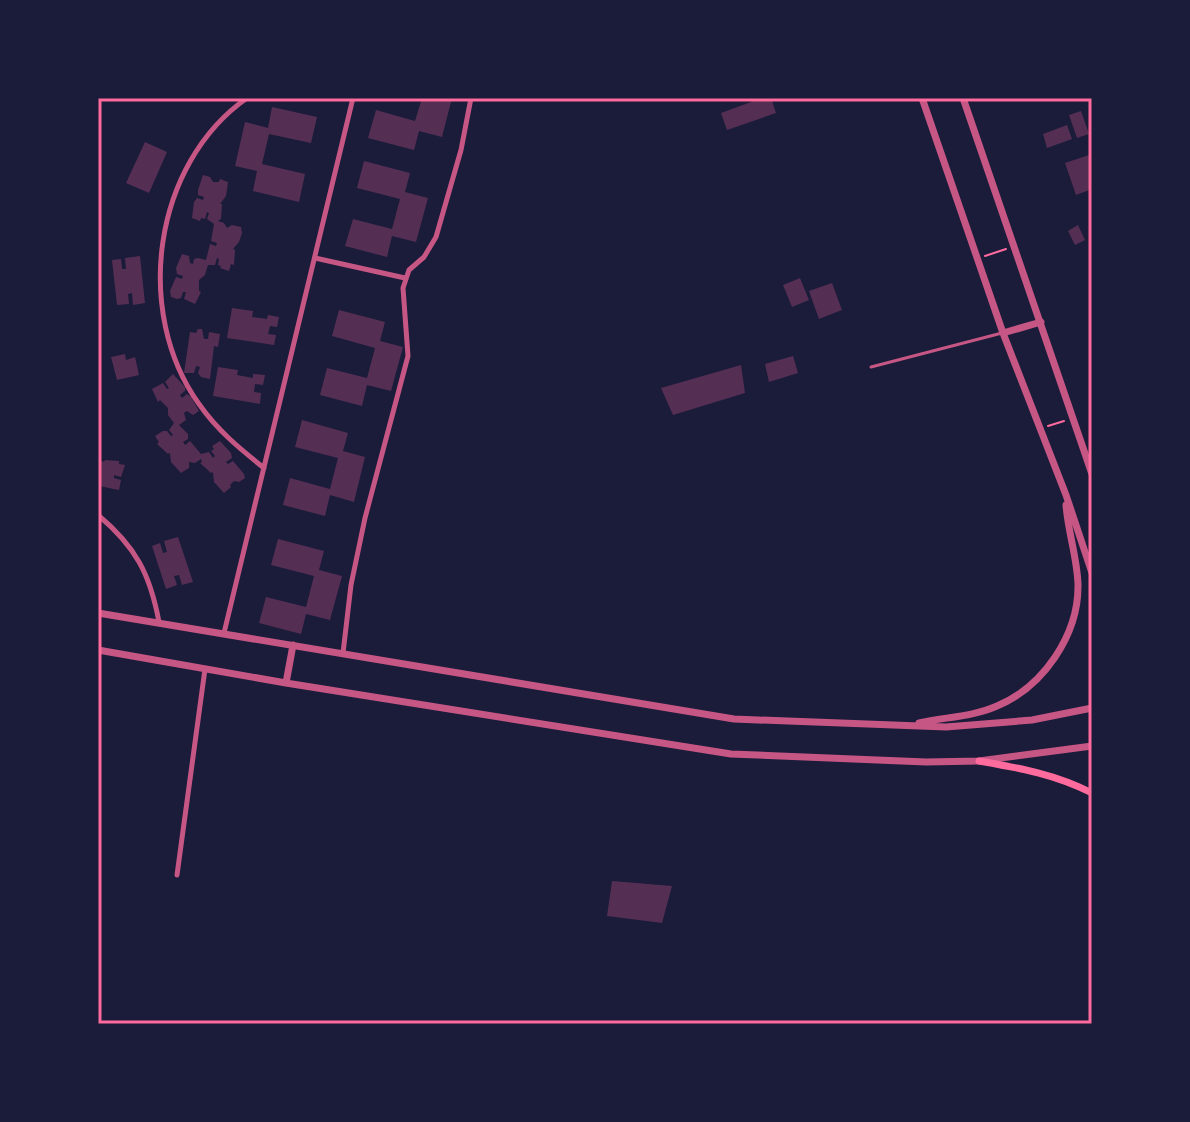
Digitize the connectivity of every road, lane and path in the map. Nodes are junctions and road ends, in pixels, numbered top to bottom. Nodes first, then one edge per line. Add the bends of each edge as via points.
1 (247, 98) edge
2 (353, 98) edge
3 (471, 98) edge
4 (922, 98) edge
5 (963, 98) edge
6 (1015, 246) junction
7 (315, 258) junction
8 (978, 258) junction
9 (405, 278) junction
10 (1041, 322) junction
11 (1003, 333) junction
12 (871, 367) dead end
13 (1073, 418) junction
14 (1040, 429) junction
15 (264, 468) junction
16 (1092, 474) edge
17 (1066, 495) junction
18 (98, 515) edge
19 (1092, 573) edge
20 (98, 613) edge
21 (159, 623) junction
22 (224, 633) junction
23 (293, 645) junction
24 (98, 650) edge
25 (343, 653) junction
26 (205, 669) junction
27 (286, 683) junction
28 (1092, 708) edge
29 (908, 726) junction
30 (1092, 746) edge
31 (979, 761) junction
32 (1092, 793) edge
33 (177, 875) dead end

1 - 15 street via 206,139 181,179 166,223 159,269 163,316 176,361 198,403 227,439
2 - 7 street
3 - 9 street via 436,237
4 - 8 street
5 - 6 street
6 - 8 path
6 - 10 street
7 - 9 street
7 - 15 street
8 - 11 street
9 - 25 street via 408,356 365,518
10 - 11 street
10 - 13 street
11 - 12 lane
11 - 14 street
13 - 14 path
13 - 16 street
14 - 17 street
15 - 22 street
17 - 19 street
17 - 29 street via 1078,588 1063,645 1046,670 999,706
18 - 21 street via 141,562
20 - 21 street
21 - 22 street
22 - 23 street
23 - 25 street
23 - 27 street
24 - 26 street
25 - 29 street via 734,719
26 - 27 street
26 - 33 street
27 - 31 street via 731,754
28 - 29 street via 995,724
30 - 31 street
31 - 32 main road via 1066,779

